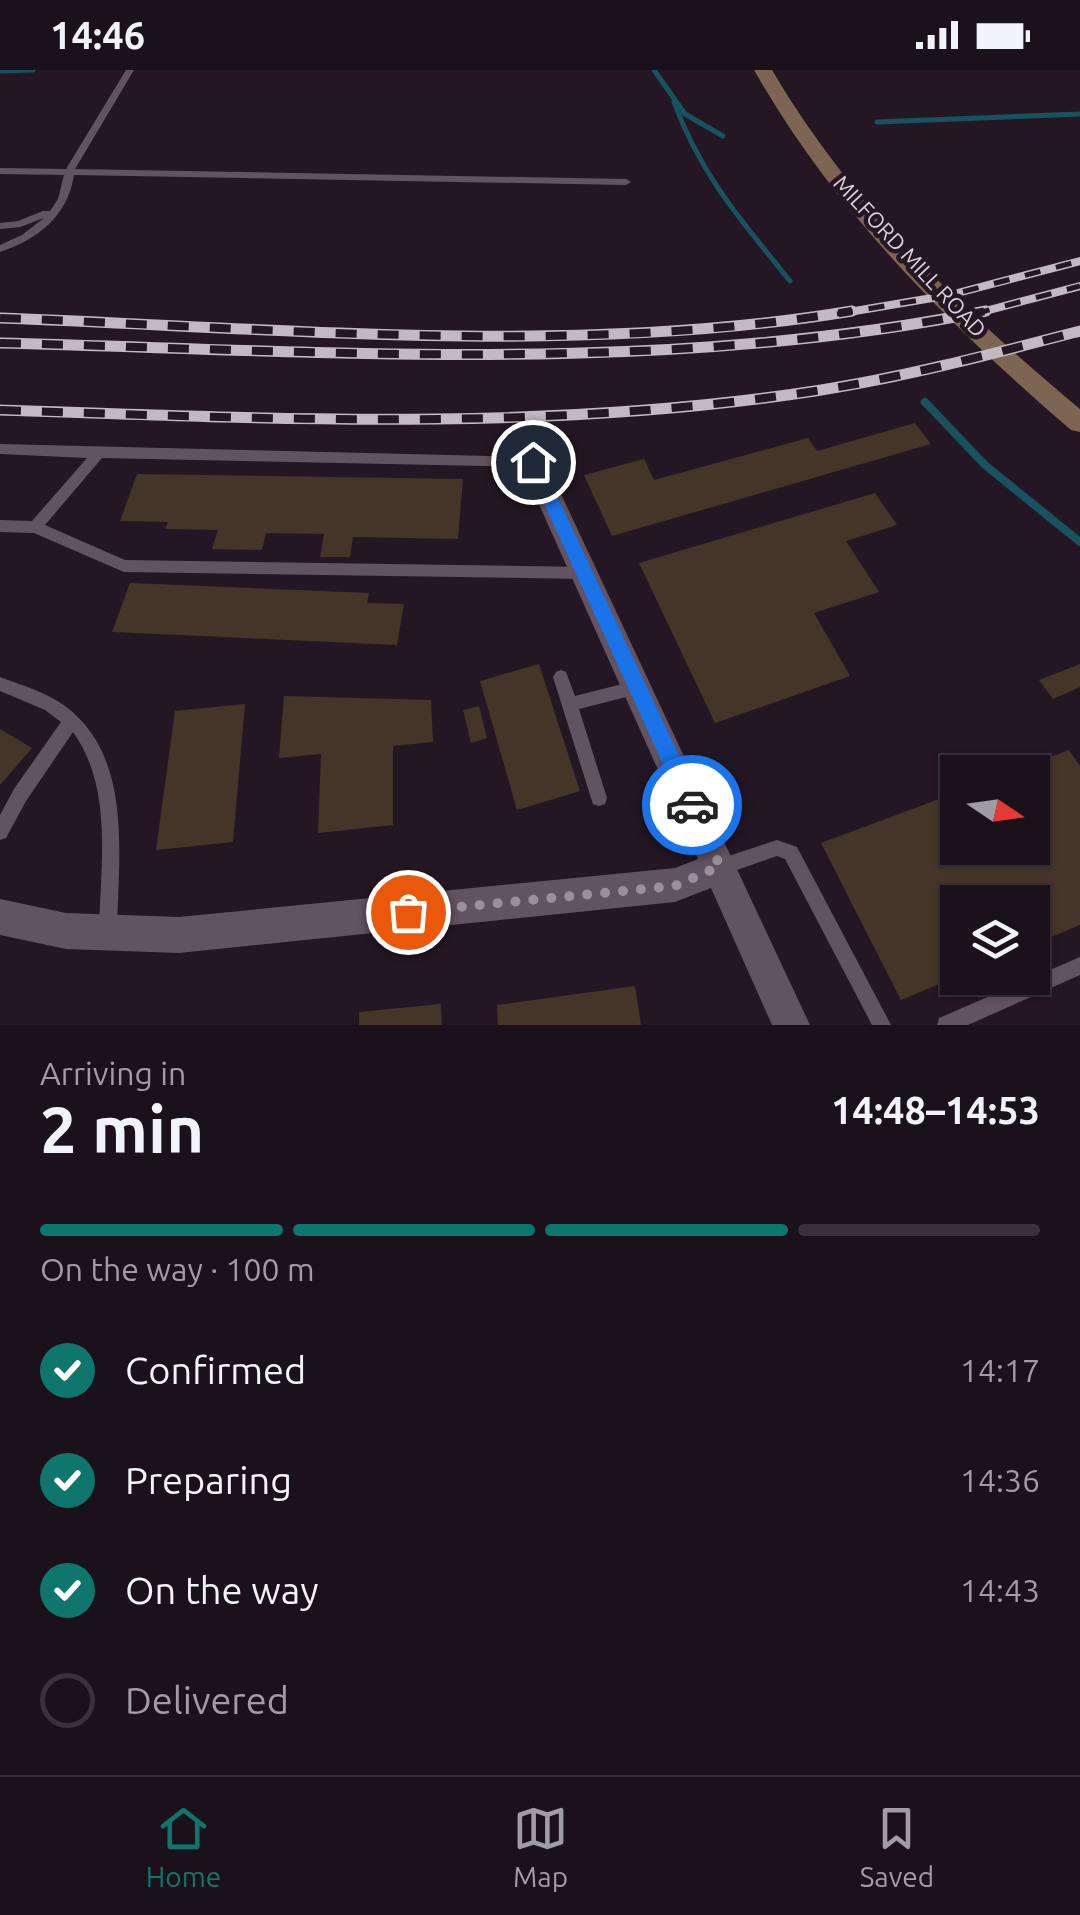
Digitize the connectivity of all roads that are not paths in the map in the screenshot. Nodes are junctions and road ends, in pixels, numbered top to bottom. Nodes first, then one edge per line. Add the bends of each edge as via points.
1 (763, 70) edge
2 (127, 75) edge
3 (0, 171) edge
4 (69, 172) junction
5 (626, 182) dead end
6 (58, 206) junction
7 (0, 226) edge
8 (0, 249) edge
9 (1080, 423) edge
10 (0, 449) edge
11 (99, 452) junction
12 (533, 462) joint
13 (0, 526) edge
14 (35, 527) junction
15 (586, 573) junction
16 (561, 678) dead end
17 (0, 684) edge
18 (638, 687) junction
19 (570, 704) junction
20 (71, 720) junction
21 (599, 798) dead end
22 (0, 832) edge
23 (720, 866) junction
24 (0, 917) edge
25 (108, 936) junction
26 (1080, 966) edge
27 (791, 1025) edge
28 (882, 1025) edge
29 (946, 1025) edge

1 - 9 main road, MILFORD MILL ROAD via 811,145 900,252
2 - 4 lane
3 - 4 lane
4 - 5 lane
4 - 6 lane
6 - 7 lane
6 - 8 lane via 28,236
10 - 11 lane
11 - 12 lane
11 - 14 lane
12 - 15 street
13 - 14 lane
14 - 15 lane via 124,566
15 - 18 street
16 - 19 lane
17 - 20 lane
18 - 19 lane
18 - 23 street
19 - 21 lane
20 - 22 lane
20 - 25 lane via 98,752 107,783
23 - 25 street via 675,886 179,935
23 - 27 street
23 - 28 lane via 777,848 791,852
24 - 25 street
26 - 29 lane

